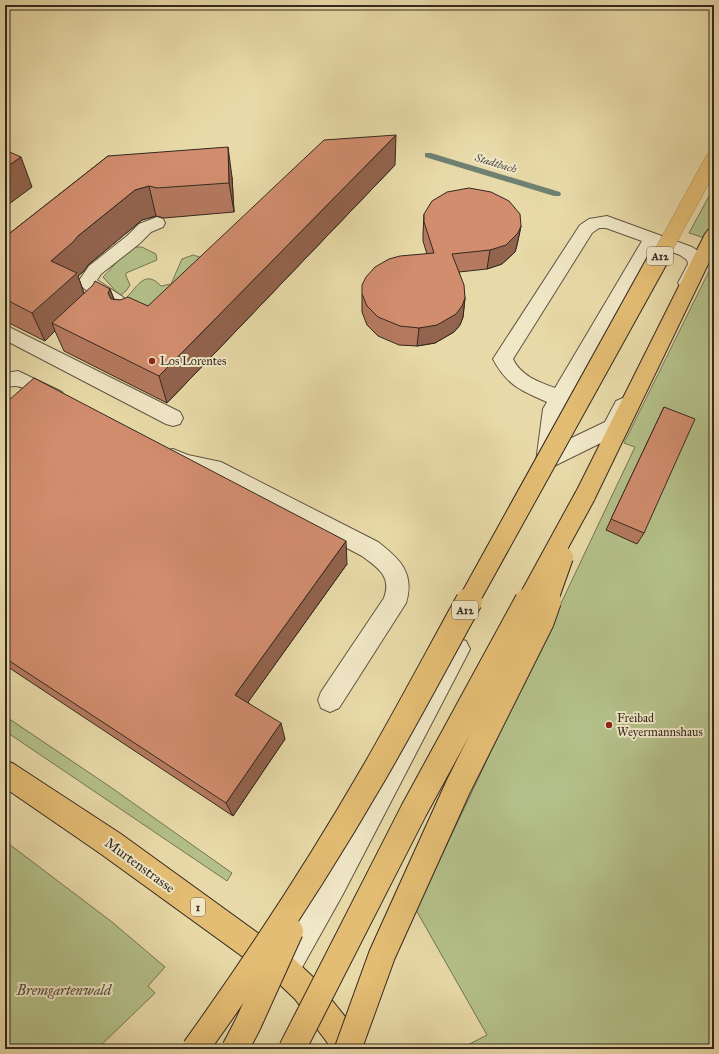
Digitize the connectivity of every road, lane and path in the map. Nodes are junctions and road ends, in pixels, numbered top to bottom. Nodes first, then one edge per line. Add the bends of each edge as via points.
1 (714, 158) edge
2 (157, 223) dead end
3 (714, 234) edge
4 (652, 239) junction
5 (131, 309) edge
6 (5, 332) edge
7 (5, 380) edge
8 (559, 398) junction
9 (74, 406) edge
10 (173, 418) dead end
11 (156, 448) edge
12 (548, 459) junction
13 (585, 496) junction
14 (330, 700) dead end
15 (5, 773) edge
16 (321, 863) junction
17 (285, 970) junction
18 (195, 1049) edge
19 (235, 1049) edge
20 (292, 1049) edge
21 (348, 1049) edge
22 (352, 1049) edge

1 - 16 main road, A12, bridge via 382,759
2 - 5 lane via 145,228 134,240 95,270 87,282
3 - 13 main road
4 - 8 lane
4 - 8 lane via 607,222 595,223 586,229 503,359 514,378
4 - 12 lane via 686,251 695,257 697,264 612,428
6 - 10 lane via 51,348
7 - 9 lane via 18,378
8 - 12 lane via 553,409
11 - 14 lane via 184,462 214,468 370,549 394,571 399,581 394,603
12 - 17 lane via 488,578 466,633
13 - 20 main road, bridge via 414,810
13 - 21 main road, bridge via 541,621 458,787 385,948
15 - 17 main road, Murtenstrasse / 1 via 111,844
16 - 18 main road, bridge via 274,936
16 - 19 main road, bridge
17 - 22 main road, Murtenstrasse / 1 via 305,989

